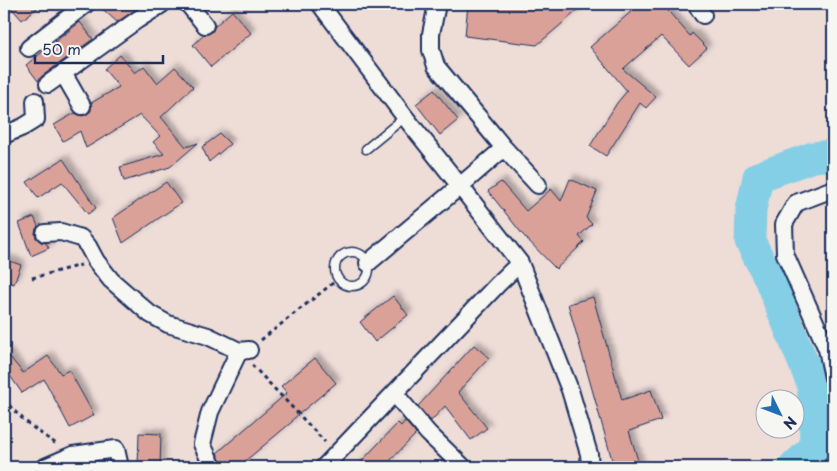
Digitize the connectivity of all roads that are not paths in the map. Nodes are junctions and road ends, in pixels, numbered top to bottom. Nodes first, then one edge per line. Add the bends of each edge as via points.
1 (86, 4) edge
2 (162, 4) edge
3 (188, 4) edge
4 (320, 4) edge
5 (437, 4) edge
6 (205, 25) dead end
7 (29, 48) dead end
8 (63, 73) junction
9 (48, 84) dead end
10 (35, 101) dead end
11 (82, 106) dead end
12 (405, 117) junction
13 (4, 135) edge
14 (504, 148) junction
15 (366, 149) dead end
16 (538, 185) dead end
17 (460, 186) junction
18 (833, 189) edge
19 (44, 233) dead end
20 (368, 263) junction
21 (520, 263) junction
22 (833, 378) edge
23 (395, 394) junction
24 (45, 467) edge
25 (120, 467) edge
26 (213, 467) edge
27 (324, 467) edge
28 (463, 467) edge
29 (590, 467) edge

1 - 7 street
2 - 8 street
3 - 6 street
4 - 12 street
5 - 14 street via 431,34 436,66
8 - 9 street
8 - 11 street
10 - 13 street via 36,118
12 - 15 lane
12 - 17 street
14 - 16 street
14 - 17 street
17 - 20 street
17 - 21 street
18 - 22 street via 796,203 784,224 785,254 827,349
19 - 26 street via 61,232 81,238 110,280 150,314 168,324 244,351 210,412 202,444
20 - 20 lane via 368,273 362,283 348,286 338,279 335,264 346,252 356,252
21 - 23 street
21 - 29 street via 570,390
23 - 27 street
23 - 28 street
24 - 25 street via 73,455 116,449

